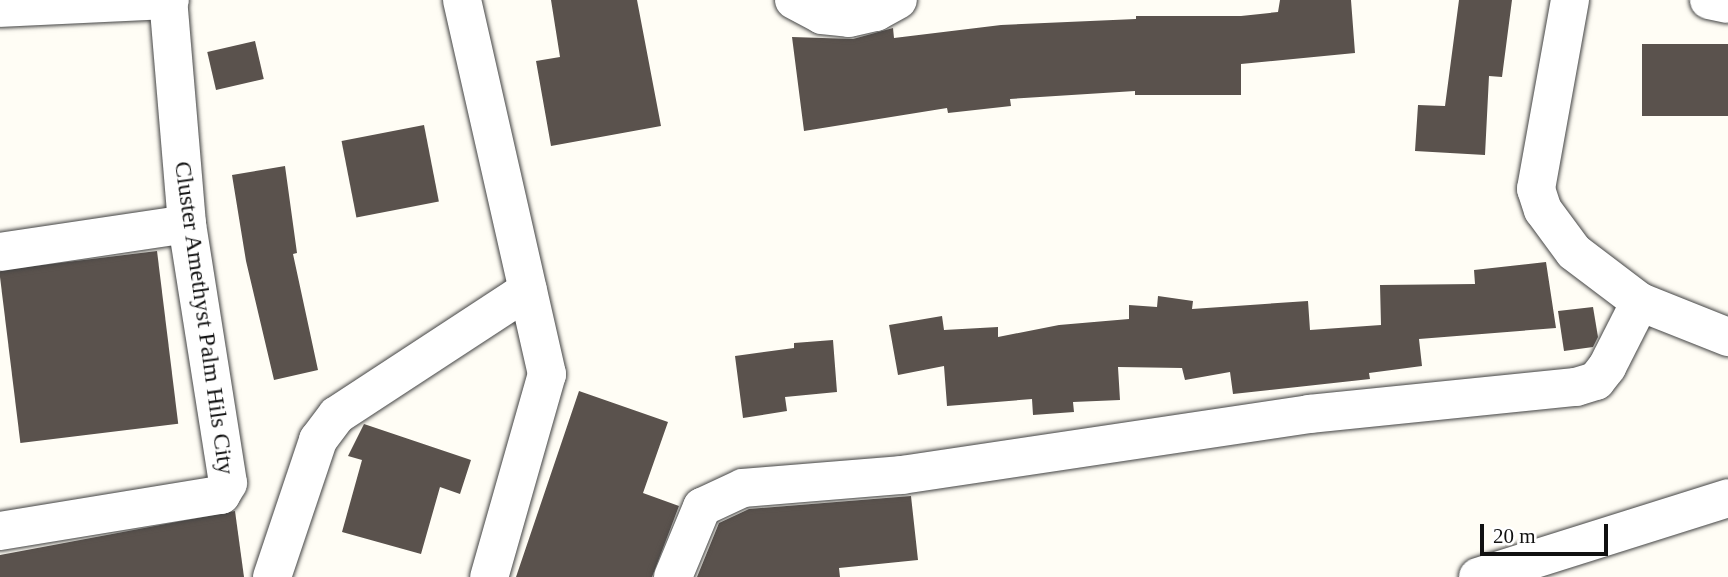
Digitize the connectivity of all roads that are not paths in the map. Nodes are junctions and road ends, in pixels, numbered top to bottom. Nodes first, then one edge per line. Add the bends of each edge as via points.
1 (169, 0) edge
2 (462, 0) edge
3 (794, 0) edge
4 (898, 0) edge
5 (1570, 0) edge
6 (1709, 0) edge
7 (1728, 4) edge
8 (0, 8) edge
9 (187, 223) junction
10 (0, 252) edge
11 (528, 290) junction
12 (1640, 302) junction
13 (1728, 337) edge
14 (1728, 498) edge
15 (0, 531) edge
16 (272, 577) edge
17 (489, 577) edge
18 (673, 577) edge
19 (1478, 577) edge

1 - 8 street
1 - 9 street, Cluster Amethyst Palm Hils City
2 - 11 street
3 - 4 street via 822,15 849,18 876,12
5 - 12 street via 1536,189 1543,210 1574,252
6 - 7 street
9 - 10 street
9 - 15 street, Cluster Amethyst Palm Hils City via 227,487 220,495
11 - 16 street via 337,415 318,440
11 - 17 street via 547,374
12 - 13 street
12 - 18 street via 1607,367 1596,381 1576,387 1309,414 902,475 743,488 702,507
14 - 19 street

